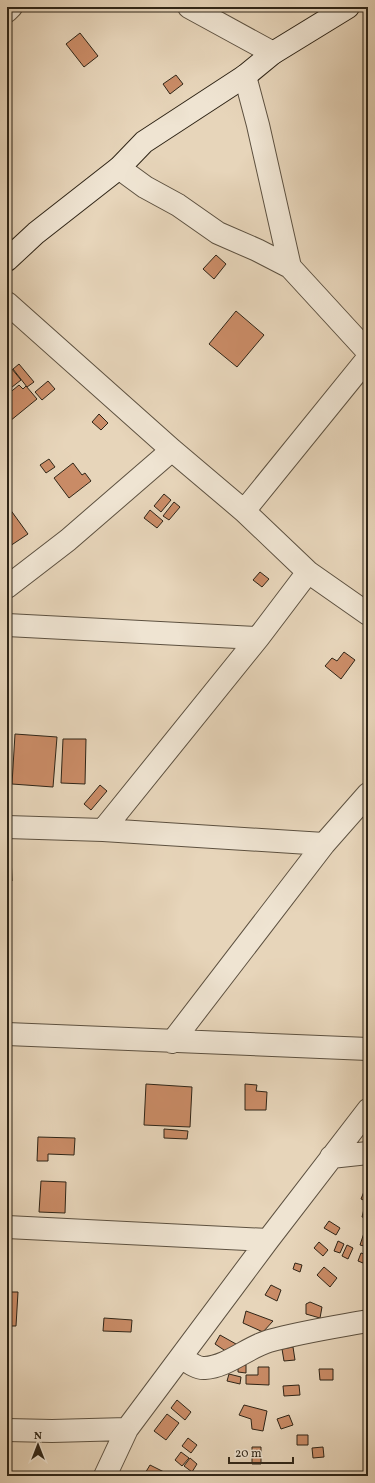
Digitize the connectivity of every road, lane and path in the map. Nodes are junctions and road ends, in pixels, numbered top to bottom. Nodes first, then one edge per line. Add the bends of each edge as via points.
1 (11, 7) edge
2 (188, 7) edge
3 (348, 7) edge
4 (7, 11) edge
5 (273, 54) junction
6 (245, 76) junction
7 (119, 168) junction
8 (7, 260) edge
9 (290, 267) junction
10 (7, 303) edge
11 (368, 352) edge
12 (368, 358) edge
13 (172, 450) junction
14 (244, 511) junction
15 (308, 572) junction
16 (7, 587) edge
17 (368, 614) edge
18 (7, 625) edge
19 (258, 638) junction
20 (368, 794) edge
21 (7, 827) edge
22 (103, 830) junction
23 (324, 844) junction
24 (7, 1034) edge
25 (172, 1042) junction
26 (368, 1049) edge
27 (368, 1110) edge
28 (368, 1153) edge
29 (331, 1157) junction
30 (7, 1227) edge
31 (268, 1240) junction
32 (368, 1321) edge
33 (181, 1357) junction
34 (127, 1429) junction
35 (7, 1430) edge
36 (105, 1476) edge

1 - 4 street
2 - 5 street
3 - 5 street
5 - 6 street
6 - 7 street via 144,142
6 - 9 street
7 - 8 street
7 - 9 street via 218,233
9 - 11 street
10 - 13 street
12 - 14 street
13 - 14 street
13 - 16 street via 68,540
14 - 15 street
15 - 17 street
15 - 19 street
18 - 19 street
19 - 22 street
20 - 23 street
21 - 22 street
22 - 23 street
23 - 25 street
24 - 25 street
25 - 26 street
27 - 29 street
28 - 29 street
29 - 31 street
30 - 31 street
31 - 33 street
32 - 33 street via 269,1341 204,1369
33 - 34 street
34 - 35 street
34 - 36 street

